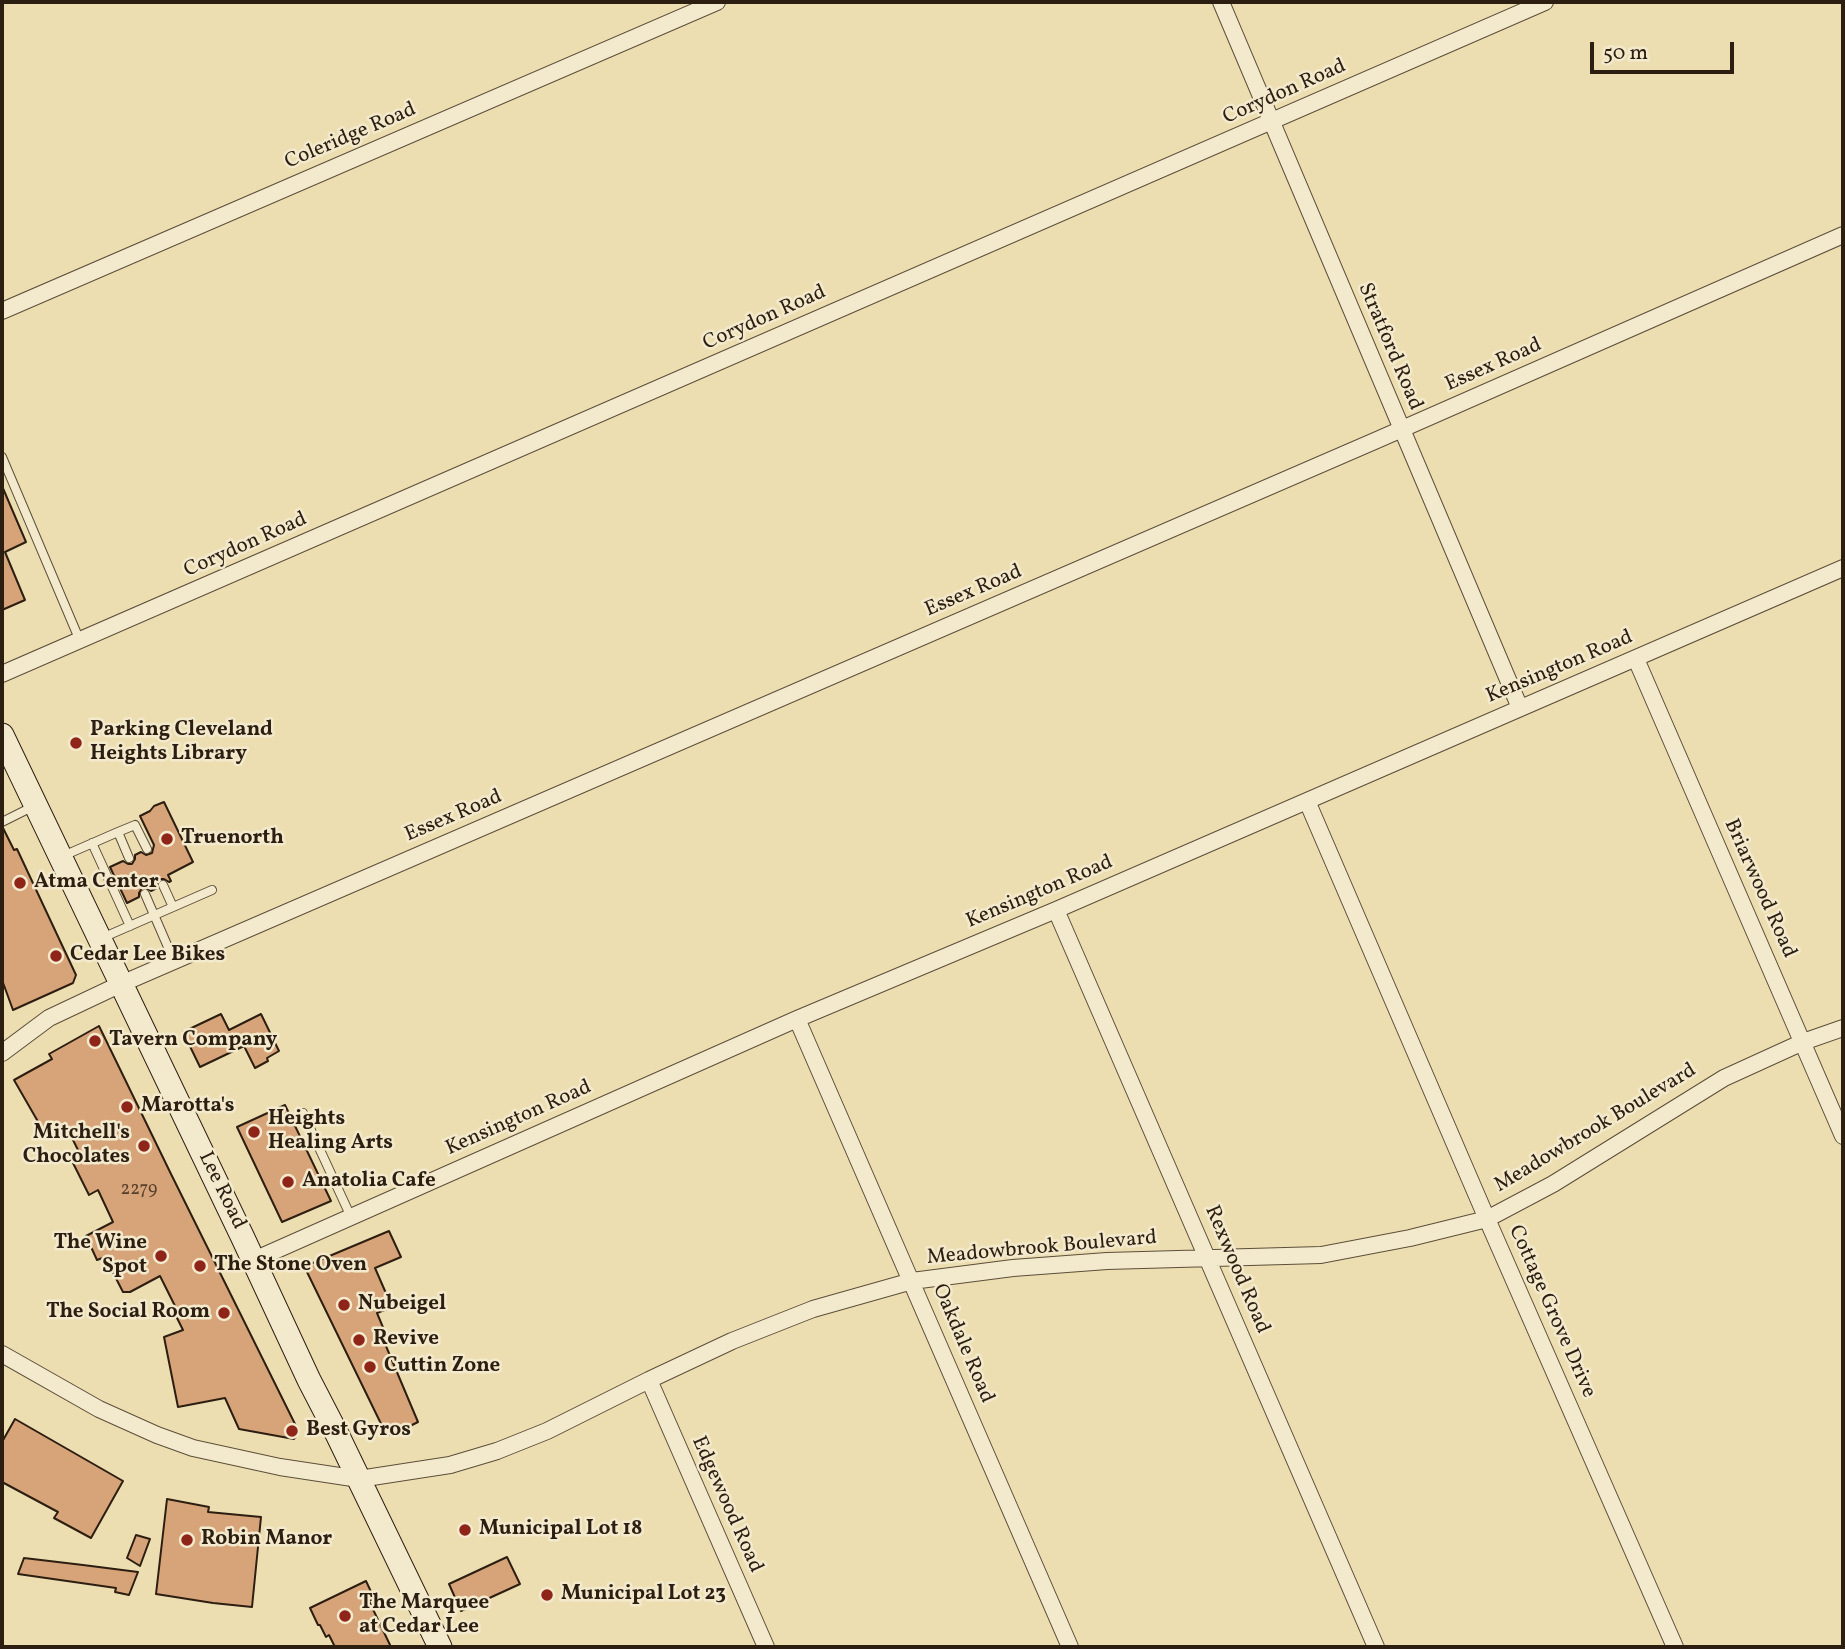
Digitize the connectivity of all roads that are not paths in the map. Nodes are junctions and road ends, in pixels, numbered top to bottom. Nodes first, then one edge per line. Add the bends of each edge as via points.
1 (717, 2) edge
2 (1221, 2) edge
3 (1545, 2) edge
4 (1271, 122) junction
5 (1843, 236) edge
6 (2, 311) edge
7 (1401, 429) junction
8 (2, 457) edge
9 (1843, 568) edge
10 (80, 641) junction
11 (1636, 659) junction
12 (2, 674) edge
13 (1520, 708) junction
14 (5, 749) edge
15 (1307, 801) junction
16 (35, 805) junction
17 (2, 822) edge
18 (118, 832) junction
19 (92, 844) junction
20 (147, 849) dead end
21 (60, 858) junction
22 (129, 858) dead end
23 (163, 885) dead end
24 (212, 890) dead end
25 (145, 894) dead end
26 (173, 906) junction
27 (1056, 910) junction
28 (154, 915) junction
29 (130, 926) junction
30 (99, 939) junction
31 (174, 961) junction
32 (121, 984) junction
33 (797, 1019) junction
34 (1843, 1028) edge
35 (1803, 1042) junction
36 (2, 1053) edge
37 (303, 1113) dead end
38 (1843, 1136) edge
39 (351, 1217) junction
40 (1487, 1219) junction
41 (1209, 1259) junction
42 (254, 1260) junction
43 (912, 1281) junction
44 (2, 1354) edge
45 (649, 1380) junction
46 (359, 1479) junction
47 (440, 1647) edge
48 (765, 1647) edge
49 (1070, 1647) edge
50 (1376, 1647) edge
51 (1675, 1647) edge

1 - 6 street, Coleridge Road
2 - 4 street, Stratford Road
3 - 4 street, Corydon Road
4 - 7 street, Stratford Road
4 - 10 street, Corydon Road
5 - 7 street, Essex Road
7 - 13 street, Stratford Road
7 - 31 street, Essex Road
8 - 10 lane
9 - 11 street, Kensington Road
10 - 12 street, Corydon Road
11 - 13 street, Kensington Road
11 - 35 street, Briarwood Road
13 - 15 street, Kensington Road
14 - 16 main road, Lee Road
15 - 27 street, Kensington Road
15 - 40 street, Cottage Grove Drive
16 - 17 lane
16 - 21 main road, Lee Road
18 - 19 lane
18 - 20 lane via 135,825
18 - 22 lane
19 - 21 lane
19 - 29 lane
21 - 30 main road, Lee Road
23 - 26 lane
24 - 26 lane
25 - 28 lane
26 - 28 lane
27 - 33 street, Kensington Road
27 - 41 street, Rexwood Road
28 - 29 lane
28 - 31 lane
29 - 30 lane
30 - 32 main road, Lee Road
31 - 32 street, Essex Road
32 - 36 street, Essex Road via 49,1018
32 - 42 main road, Lee Road
33 - 39 street, Kensington Road
33 - 43 street, Oakdale Road
34 - 35 street, Meadowbrook Boulevard
35 - 38 street, Briarwood Road
35 - 40 street, Meadowbrook Boulevard via 1724,1078 1553,1184
37 - 39 lane
39 - 42 street, Kensington Road
40 - 41 street, Meadowbrook Boulevard via 1321,1255
40 - 51 street, Cottage Grove Drive
41 - 43 street, Meadowbrook Boulevard via 1107,1261
41 - 50 street, Rexwood Road
42 - 46 main road, Lee Road
43 - 45 street, Meadowbrook Boulevard via 813,1310
43 - 49 street, Oakdale Road
44 - 46 street, Meadowbrook Boulevard via 99,1409 193,1448
45 - 46 street, Meadowbrook Boulevard via 497,1451 450,1465
45 - 48 street, Edgewood Road
46 - 47 main road, Lee Road

